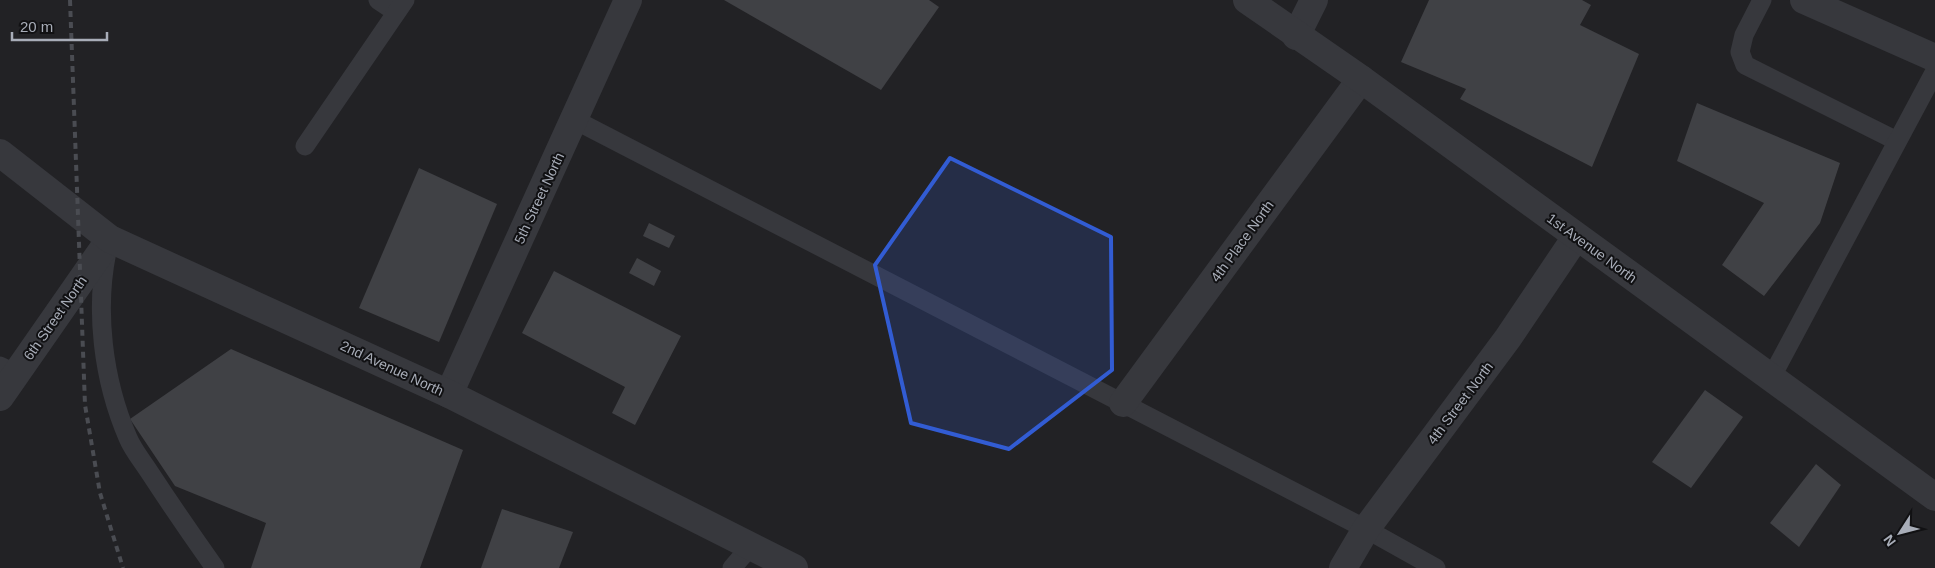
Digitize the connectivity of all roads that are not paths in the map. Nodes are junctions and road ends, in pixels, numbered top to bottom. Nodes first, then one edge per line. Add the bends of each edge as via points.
1 (378, 0) edge
2 (628, 0) edge
3 (1247, 0) edge
4 (1314, 0) edge
5 (1762, 0) edge
6 (1804, 0) edge
7 (401, 6) edge
8 (1296, 36) junction
9 (1935, 58) edge
10 (1935, 71) edge
11 (1361, 79) junction
12 (575, 120) junction
13 (1897, 141) junction
14 (305, 146) dead end
15 (0, 153) edge
16 (1576, 236) junction
17 (110, 239) junction
18 (8, 370) edge
19 (1771, 378) junction
20 (449, 394) junction
21 (0, 397) edge
22 (1123, 403) junction
23 (1935, 497) edge
24 (1366, 529) junction
25 (751, 546) junction
26 (215, 568) edge
27 (732, 568) edge
28 (794, 568) edge
29 (1342, 568) edge
30 (1436, 568) edge

1 - 7 lane
2 - 12 street, 5th Street North
3 - 8 street, 1st Avenue North
4 - 8 street
5 - 13 lane via 1744,35 1740,52 1745,65
6 - 9 street
7 - 14 lane
8 - 11 street, 1st Avenue North
10 - 13 lane
11 - 16 street, 1st Avenue North
11 - 22 street, 4th Place North
12 - 20 street, 5th Street North
12 - 22 lane
13 - 19 lane
15 - 17 street, 2nd Avenue North
16 - 19 street, 1st Avenue North
16 - 24 street, 4th Street North via 1508,338
17 - 18 street, 6th Street North
17 - 20 street, 2nd Avenue North
17 - 26 lane via 104,265 102,299 104,354 117,407 128,439
18 - 21 street, 6th Street North
19 - 23 street, 1st Avenue North
20 - 25 street, 2nd Avenue North
22 - 24 lane
24 - 29 street, 4th Street North
24 - 30 lane
25 - 27 lane
25 - 28 street, 2nd Avenue North

